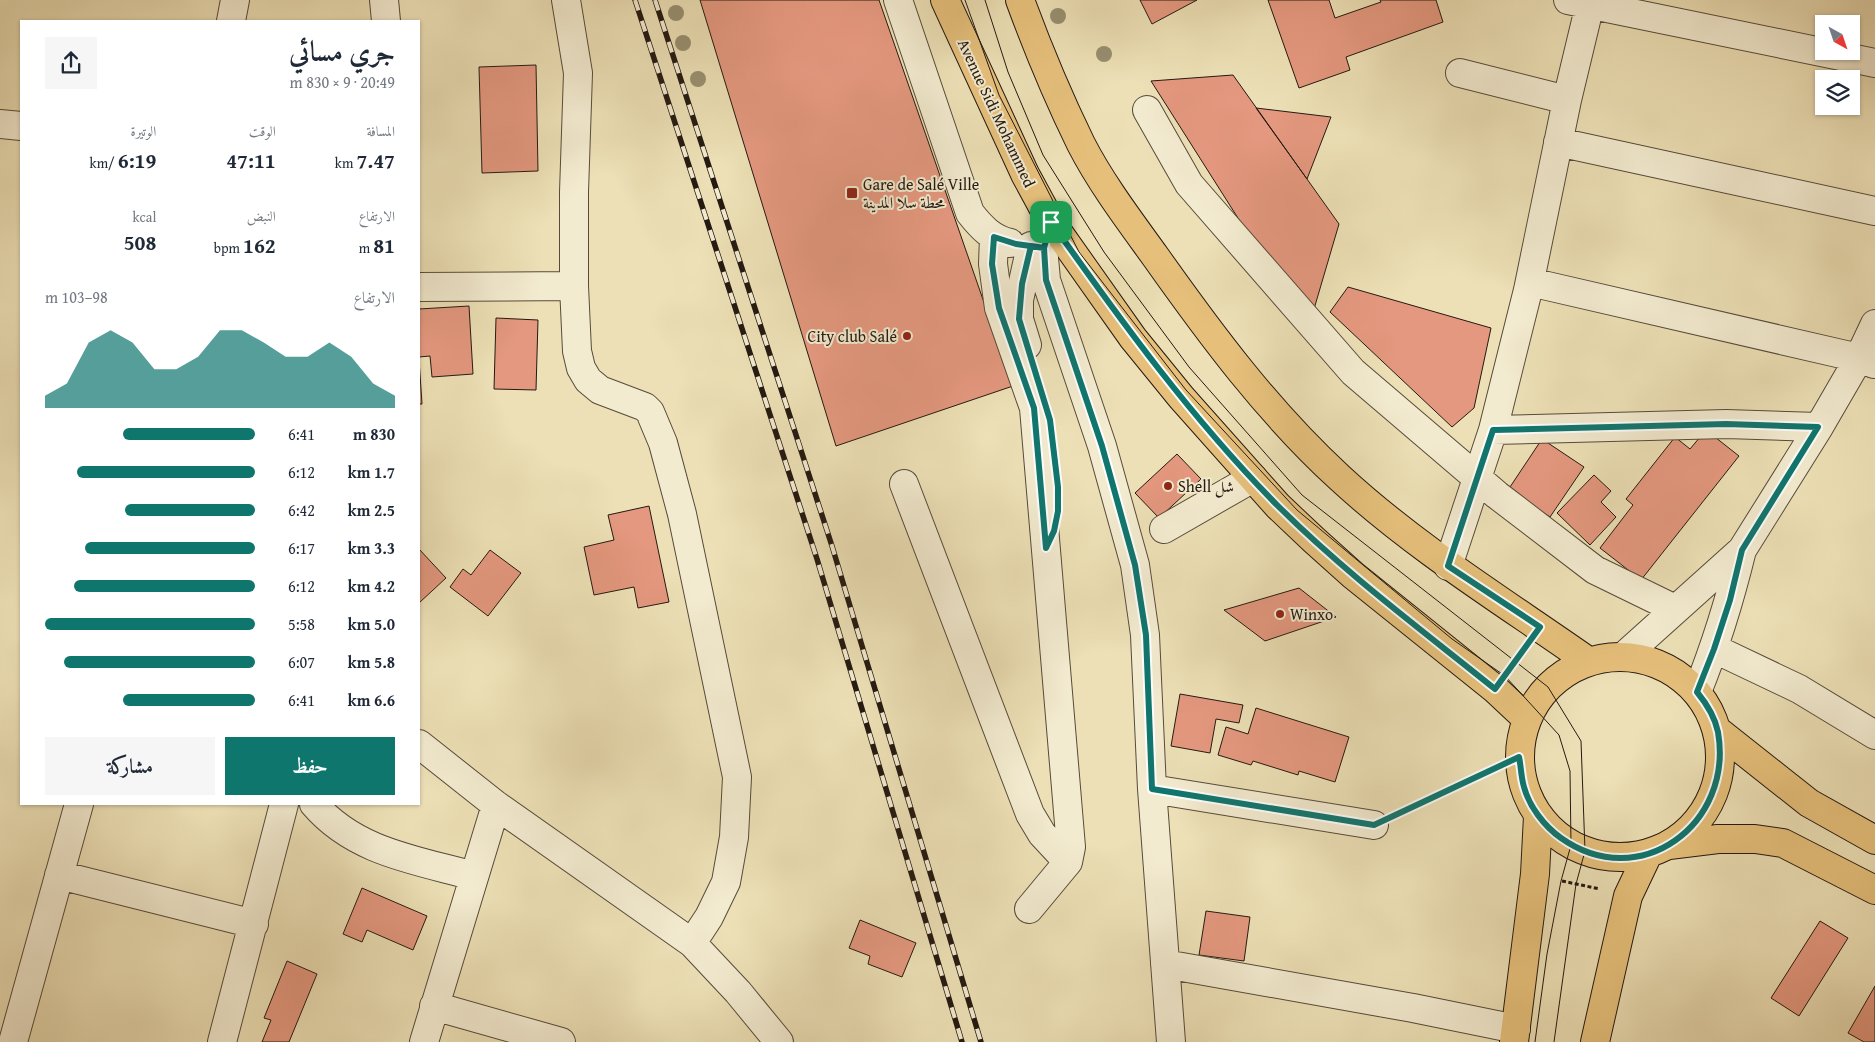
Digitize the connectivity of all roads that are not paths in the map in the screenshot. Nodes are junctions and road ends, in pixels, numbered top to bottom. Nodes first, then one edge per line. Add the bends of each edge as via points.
1 (235, 0) edge
2 (384, 0) edge
3 (566, 0) edge
4 (898, 0) edge
5 (945, 0) edge
6 (1020, 0) edge
7 (1583, 1) edge
8 (231, 20) edge
9 (386, 20) edge
10 (1875, 63) edge
11 (1460, 73) dead end
12 (1567, 100) junction
13 (1148, 110) dead end
14 (0, 124) edge
15 (20, 126) edge
16 (1558, 142) junction
17 (1875, 211) edge
18 (1051, 222) junction
19 (994, 237) junction
20 (1037, 247) junction
21 (1530, 282) junction
22 (574, 286) junction
23 (420, 287) edge
24 (1875, 324) edge
25 (1867, 361) edge
26 (1818, 427) junction
27 (1493, 430) junction
28 (1252, 478) junction
29 (1477, 478) junction
30 (904, 484) dead end
31 (1164, 529) dead end
32 (1046, 548) junction
33 (1742, 550) junction
34 (1448, 566) junction
35 (1675, 609) junction
36 (1714, 649) junction
37 (1624, 656) junction
38 (1588, 662) junction
39 (1697, 692) junction
40 (1527, 719) junction
41 (1718, 731) junction
42 (1875, 735) edge
43 (420, 745) edge
44 (1152, 789) junction
45 (79, 805) edge
46 (284, 805) edge
47 (315, 805) edge
48 (496, 805) junction
49 (1538, 816) junction
50 (1374, 825) road end
51 (1875, 840) edge
52 (1658, 849) junction
53 (1068, 862) junction
54 (59, 875) junction
55 (474, 876) junction
56 (1875, 890) edge
57 (1029, 909) dead end
58 (254, 924) junction
59 (692, 943) junction
60 (1165, 964) junction
61 (434, 1006) junction
62 (1515, 1036) edge
63 (9, 1039) edge
64 (222, 1042) edge
65 (424, 1042) edge
66 (561, 1042) edge
67 (779, 1042) edge
68 (1171, 1042) edge
69 (1595, 1042) edge

1 - 8 street
2 - 9 street
3 - 22 street via 578,73
4 - 19 street via 970,213
5 - 18 main road, Avenue Sidi Mohammed
6 - 34 main road via 1041,57 1082,145 1118,203 1202,322 1250,384 1340,479
7 - 10 street
7 - 12 street
11 - 12 street
12 - 16 street
13 - 29 street via 1188,184 1353,372
14 - 15 street
16 - 17 street
16 - 21 street
18 - 20 street
18 - 28 main road, Avenue Sidi Mohammed via 1133,338
19 - 20 street
19 - 32 street via 992,264 999,308 1034,408
20 - 32 street via 1022,284 1019,319 1050,420 1058,493 1056,524
20 - 44 street via 1102,446 1135,565 1146,635
21 - 25 street
21 - 27 street
22 - 23 street
22 - 59 street via 577,351 581,368 588,380 600,390 645,407 664,443 709,635 737,777 734,837 726,882
24 - 25 street
25 - 26 street
26 - 27 street via 1726,424
26 - 33 street
27 - 29 street
28 - 31 street
28 - 40 main road, Avenue Sidi Mohammed via 1353,575 1495,689
29 - 34 street
29 - 35 street via 1595,570
30 - 53 street via 1030,814 1042,834
32 - 53 street via 1071,847
33 - 35 street
33 - 36 street
34 - 38 main road
35 - 37 street
36 - 39 street
36 - 42 street via 1799,689
37 - 38 main road
37 - 39 main road via 1652,661 1677,673
38 - 40 main road via 1548,686
39 - 41 main road via 1708,706
40 - 49 main road via 1519,757 1524,788
41 - 51 main road via 1809,803
41 - 52 main road via 1720,771 1711,801 1693,826
43 - 48 street
44 - 50 street
44 - 60 street
45 - 54 street
46 - 58 street
47 - 55 street via 354,839 380,850
48 - 55 street
48 - 59 street
49 - 52 main road via 1553,832 1585,852 1616,858
49 - 62 main road via 1535,874
52 - 56 main road via 1718,840 1755,839 1783,843
52 - 69 main road via 1628,896
53 - 57 street
54 - 58 street
54 - 63 street
55 - 61 street
58 - 64 street
59 - 67 street
60 - 62 street via 1413,1008
60 - 68 street
61 - 65 street
61 - 66 street

